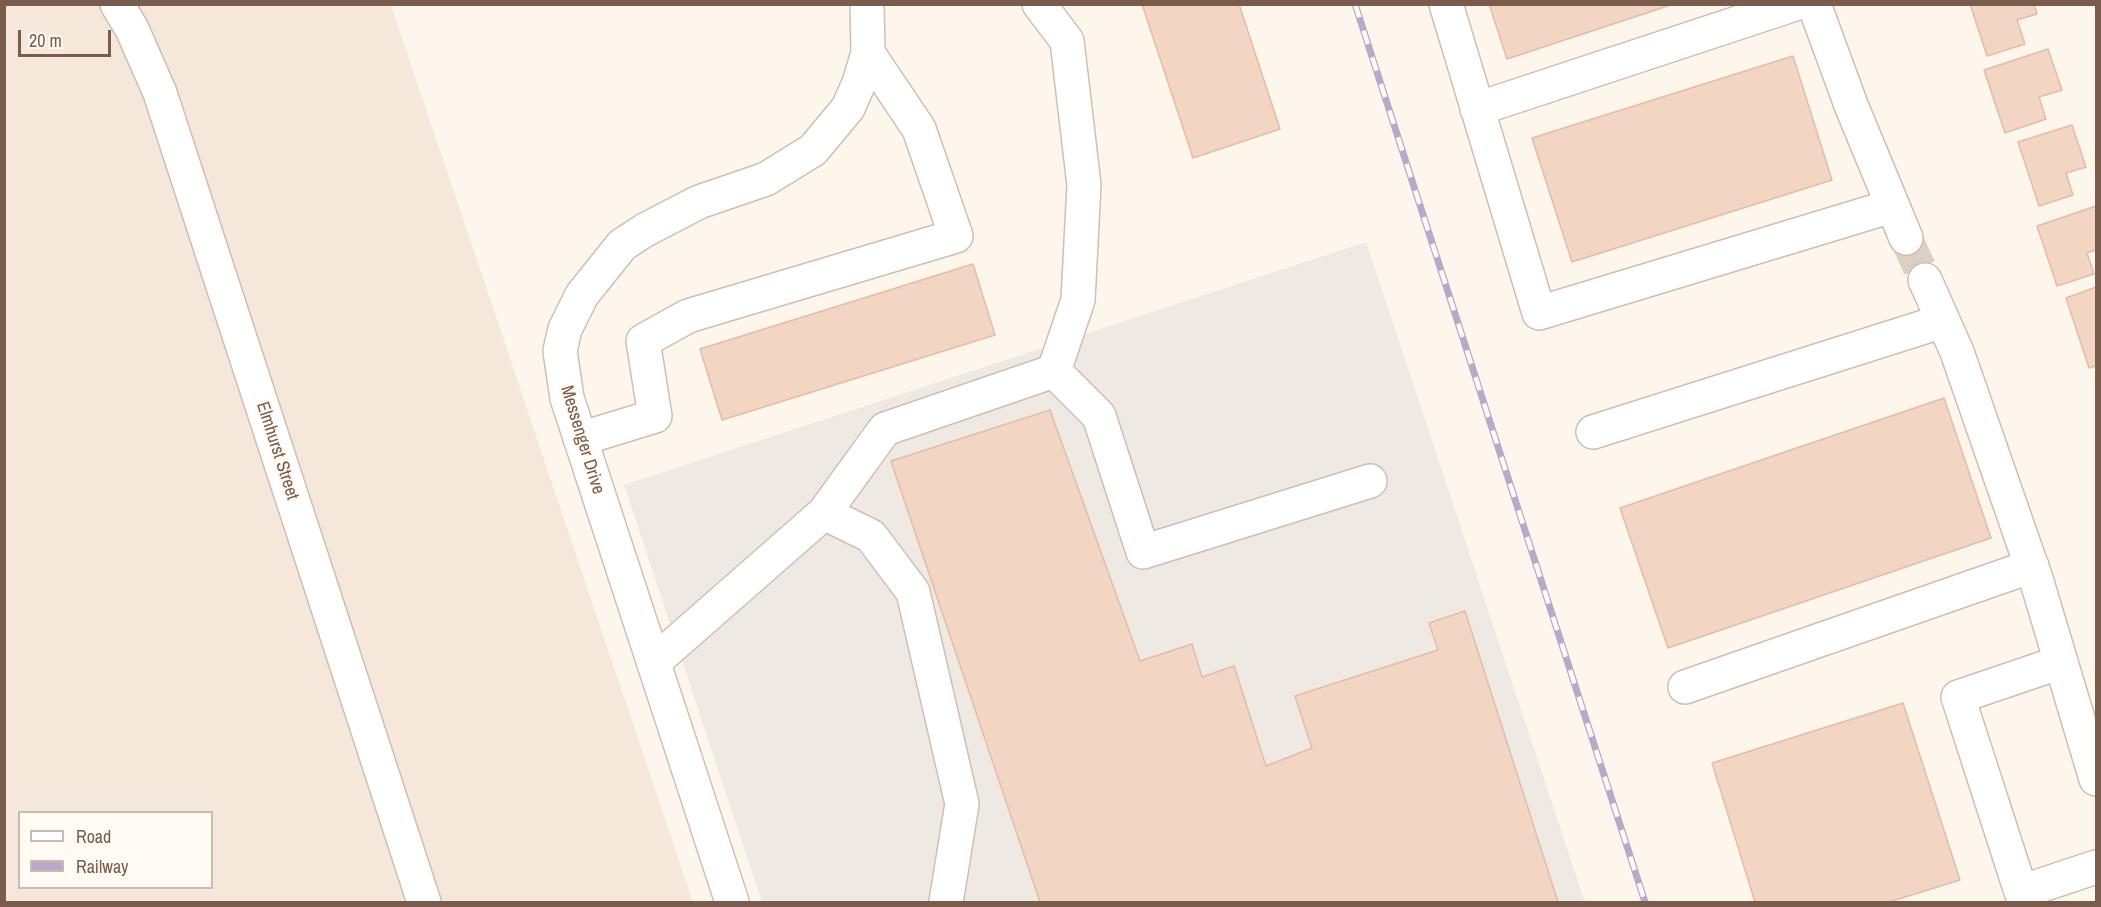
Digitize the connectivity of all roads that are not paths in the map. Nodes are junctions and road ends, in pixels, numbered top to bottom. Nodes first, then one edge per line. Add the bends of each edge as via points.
1 (117, 4) edge
2 (867, 4) edge
3 (1039, 4) edge
4 (1446, 4) edge
5 (1796, 4) edge
6 (1814, 4) edge
7 (868, 52) junction
8 (1477, 109) junction
9 (1892, 206) junction
10 (1906, 238) tunnel mouth
11 (1925, 280) tunnel mouth
12 (1943, 321) junction
13 (1054, 371) junction
14 (1593, 432) dead end
15 (580, 439) junction
16 (1371, 481) dead end
17 (824, 513) junction
18 (2032, 566) junction
19 (654, 662) junction
20 (2061, 662) junction
21 (1685, 687) dead end
22 (2097, 778) edge
23 (2097, 867) edge
24 (2010, 897) edge
25 (424, 903) edge
26 (732, 903) edge
27 (946, 903) edge

1 - 25 street, Elmhurst Street via 160,93
2 - 7 street, Messenger Drive
3 - 13 street via 1067,41 1084,185 1078,300
4 - 8 street
5 - 8 street
6 - 9 street
7 - 15 street, Messenger Drive via 848,108 813,150 766,179 699,202 645,230 622,245 589,285 572,313 560,351 567,398
7 - 15 street via 919,129 956,236 688,316 643,341 655,416
8 - 9 street via 1539,313
9 - 10 street
11 - 12 street
12 - 14 street
12 - 18 street via 1958,352
13 - 16 street via 1099,416 1143,552
13 - 17 street via 885,429
15 - 19 street, Messenger Drive
17 - 19 street
17 - 27 street via 871,536 913,591 962,804
18 - 20 street
18 - 21 street
19 - 26 street, Messenger Drive
20 - 22 street
20 - 24 street via 1958,697
23 - 24 street

